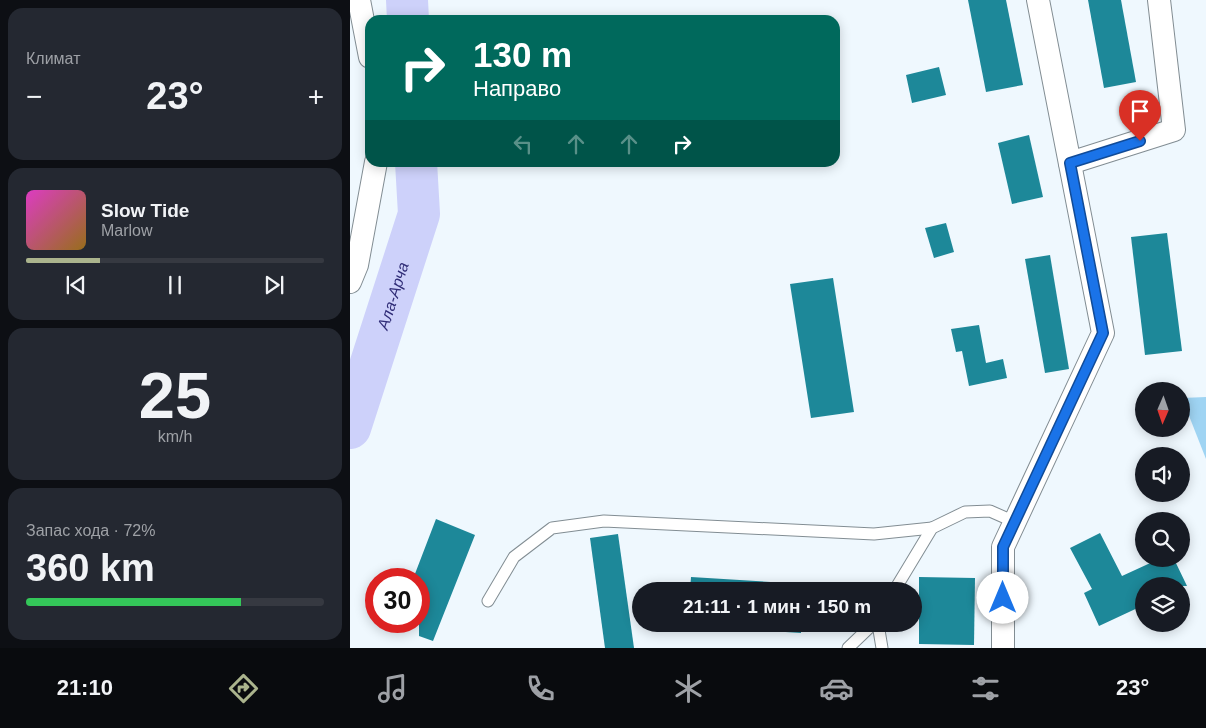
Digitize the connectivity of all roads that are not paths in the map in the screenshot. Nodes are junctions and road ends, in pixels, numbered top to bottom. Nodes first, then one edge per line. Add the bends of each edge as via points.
1 (359, 0) edge
2 (1038, 0) edge
3 (1159, 0) edge
4 (365, 31) edge
5 (1070, 163) junction
6 (375, 167) edge
7 (350, 282) edge
8 (1015, 522) junction
9 (932, 528) junction
10 (899, 582) edge
11 (488, 601) dead end
12 (865, 632) edge
13 (879, 632) edge
14 (848, 648) edge
15 (882, 648) edge
16 (1003, 648) edge

1 - 4 street
2 - 5 street
3 - 5 street via 1174,130
5 - 8 street via 1103,333
6 - 7 street via 357,265
8 - 9 lane via 990,511 965,512
8 - 16 street via 1003,547
9 - 10 lane
9 - 11 lane via 874,534 604,521 552,528 514,557
12 - 14 lane
13 - 15 lane

